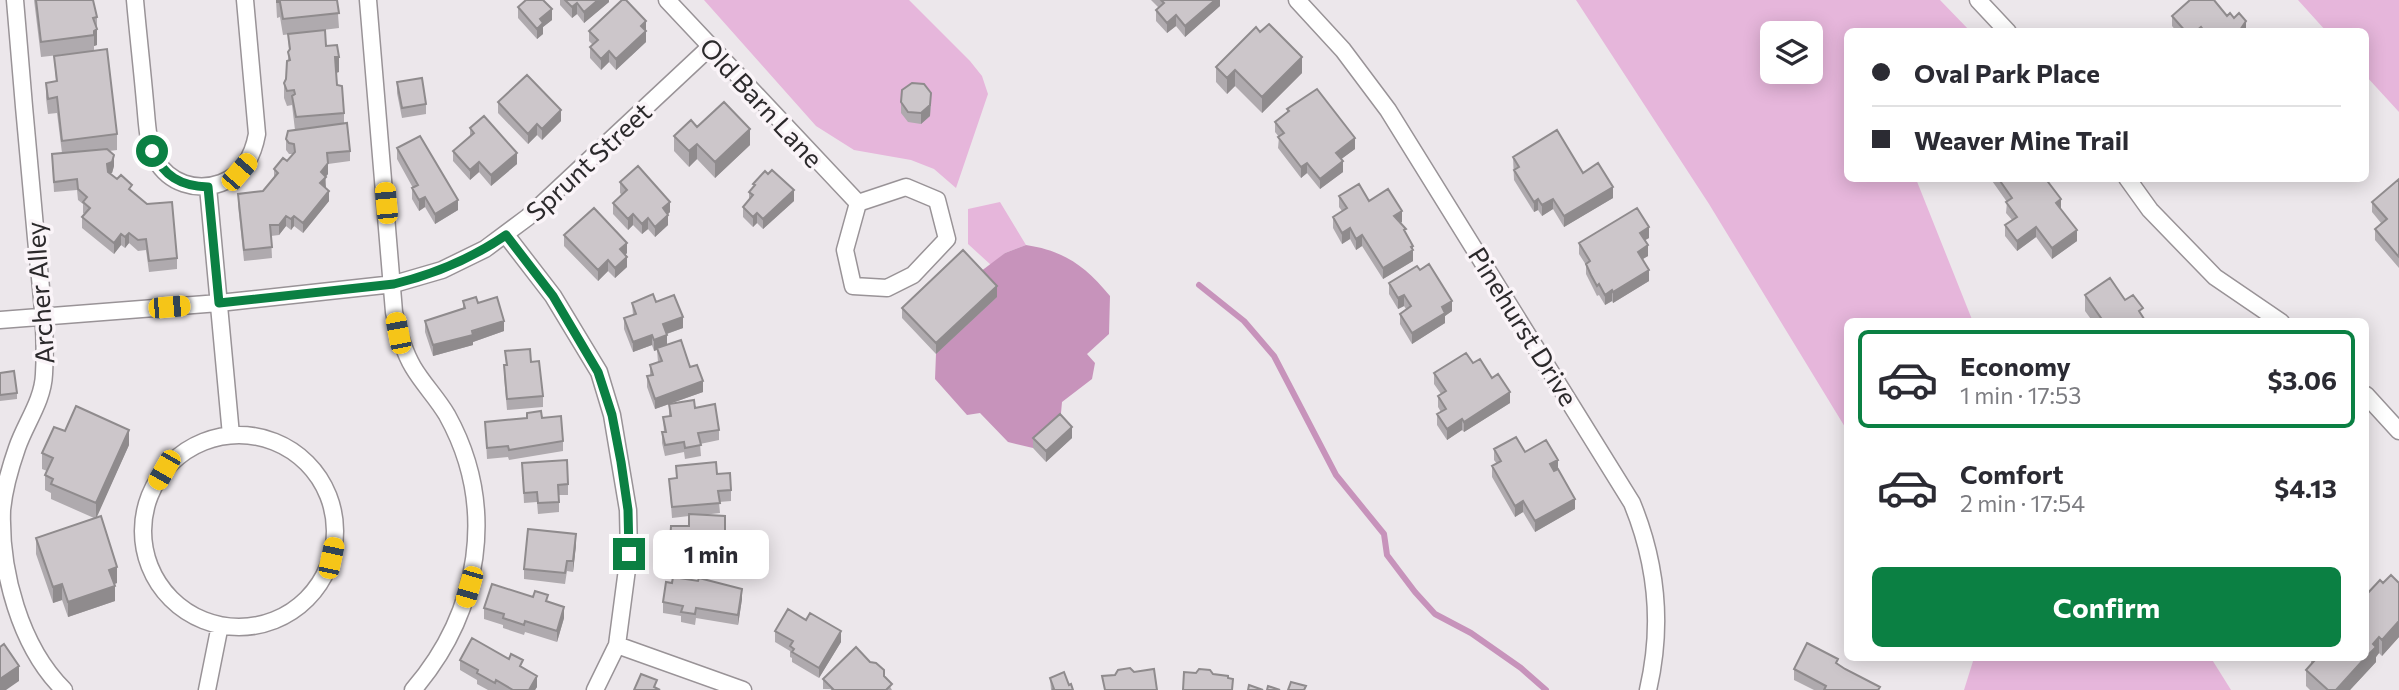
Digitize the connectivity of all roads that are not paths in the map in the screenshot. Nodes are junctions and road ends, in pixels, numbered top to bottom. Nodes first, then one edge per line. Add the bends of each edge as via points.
1 (15, 0) edge
2 (135, 0) edge
3 (245, 0) edge
4 (368, 0) edge
5 (667, 0) edge
6 (1297, 0) edge
7 (1978, 0) edge
8 (2004, 28) edge
9 (710, 47) junction
10 (2130, 182) edge
11 (208, 187) junction
12 (858, 203) junction
13 (506, 235) junction
14 (394, 284) junction
15 (219, 303) junction
16 (43, 317) junction
17 (2275, 318) edge
18 (0, 320) edge
19 (2369, 398) edge
20 (2399, 431) edge
21 (231, 435) junction
22 (220, 625) junction
23 (617, 645) junction
24 (64, 690) edge
25 (207, 690) edge
26 (414, 690) edge
27 (595, 690) edge
28 (743, 690) edge
29 (1648, 690) edge

1 - 16 street, Archer Alley
2 - 11 street via 152,151 176,181
3 - 11 street via 255,146 239,172
4 - 14 street
5 - 9 street, Old Barn Lane
6 - 29 street, Pinehurst Drive via 1343,50 1388,110 1632,503 1649,548 1656,595 1656,646
7 - 8 street
9 - 12 street, Old Barn Lane
9 - 13 street, Sprunt Street
10 - 17 street via 2150,210 2216,277
11 - 15 street
12 - 12 street via 845,250 853,286 887,288 913,275 947,239 937,200 906,187
13 - 14 street, Sprunt Street via 463,262
13 - 23 street via 553,296 598,372 612,415 628,510 629,554
14 - 15 street, Sprunt Street
14 - 26 street via 394,312 405,351 460,443 476,528 475,556 460,616 448,643
15 - 16 street, Sprunt Street
15 - 21 street
16 - 18 street, Sprunt Street
16 - 24 street, Archer Alley via 43,387 6,481 1,535 16,608 34,648
19 - 20 street
21 - 22 street via 200,443 172,460 149,499 143,528 152,571 168,595 191,614
21 - 22 street via 270,440 304,460 327,492 335,536 326,573 296,608 254,626
22 - 25 street
23 - 27 street
23 - 28 street

